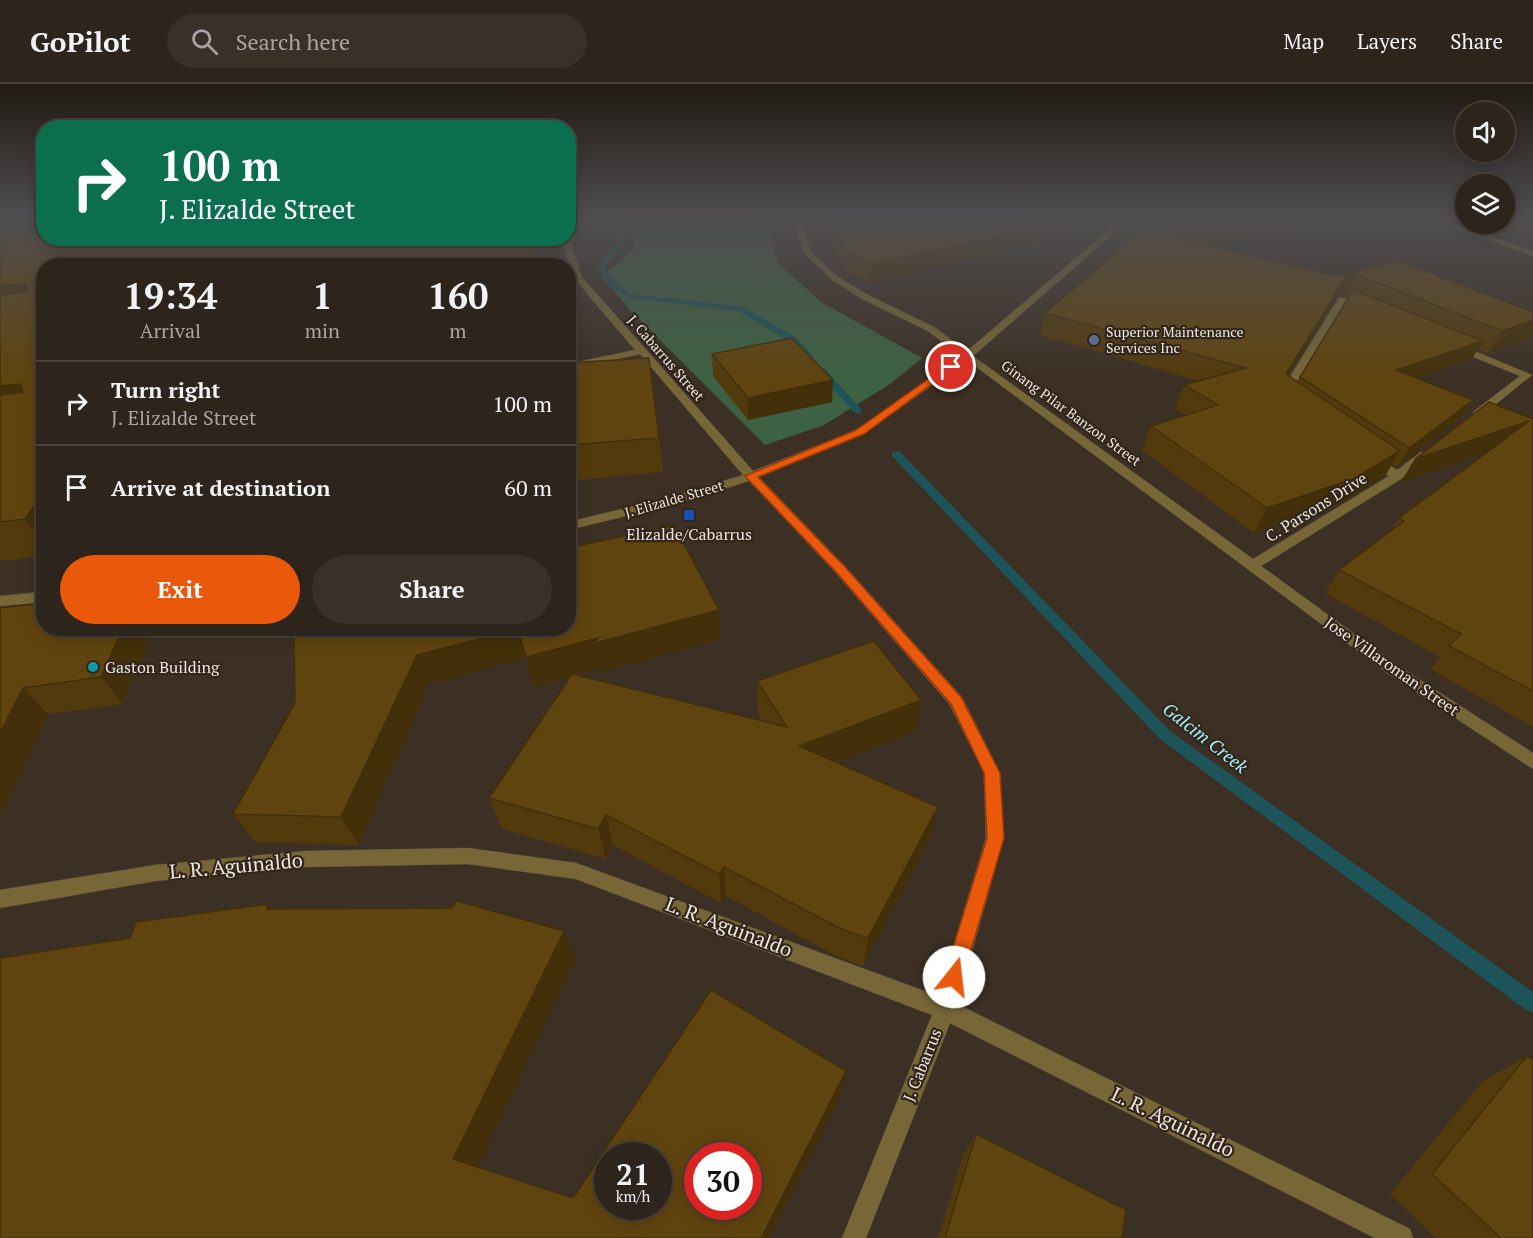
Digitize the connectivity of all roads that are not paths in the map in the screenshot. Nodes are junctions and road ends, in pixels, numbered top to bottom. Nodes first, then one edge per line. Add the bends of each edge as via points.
1 (827, 272) edge
2 (1065, 272) edge
3 (576, 281) edge
4 (1375, 313) edge
5 (1451, 344) edge
6 (642, 351) junction
7 (967, 356) junction
8 (576, 365) edge
9 (1292, 404) edge
10 (1471, 418) edge
11 (1434, 447) edge
12 (1359, 450) edge
13 (751, 476) junction
14 (1397, 476) junction
15 (576, 524) edge
16 (1253, 565) junction
17 (36, 598) edge
18 (0, 601) edge
19 (1533, 762) edge
20 (0, 898) edge
21 (945, 1009) junction
22 (854, 1238) edge
23 (1401, 1238) edge

1 - 7 street, Ginang Pilar Banzon Street via 876,303 931,329
2 - 7 street, J. Elizalde Street
3 - 6 street, J. Cabarrus Street
4 - 9 street via 1342,300 1282,398
5 - 10 street via 1527,375
6 - 8 street
6 - 13 street, J. Cabarrus Street
7 - 13 street, J. Elizalde Street via 860,432
7 - 16 street, Ginang Pilar Banzon Street
11 - 14 street, C. Parsons Drive
12 - 14 street, C. Parsons Drive
13 - 15 street, J. Elizalde Street via 668,502
13 - 21 street, J. Cabarrus via 956,700 992,773 995,838
14 - 16 street, C. Parsons Drive
16 - 19 street, Jose Villaroman Street via 1392,669
17 - 18 street
20 - 21 street, L. R. Aguinaldo via 155,873 306,859 468,856 576,871
21 - 22 street, J. Cabarrus
21 - 23 street, L. R. Aguinaldo

